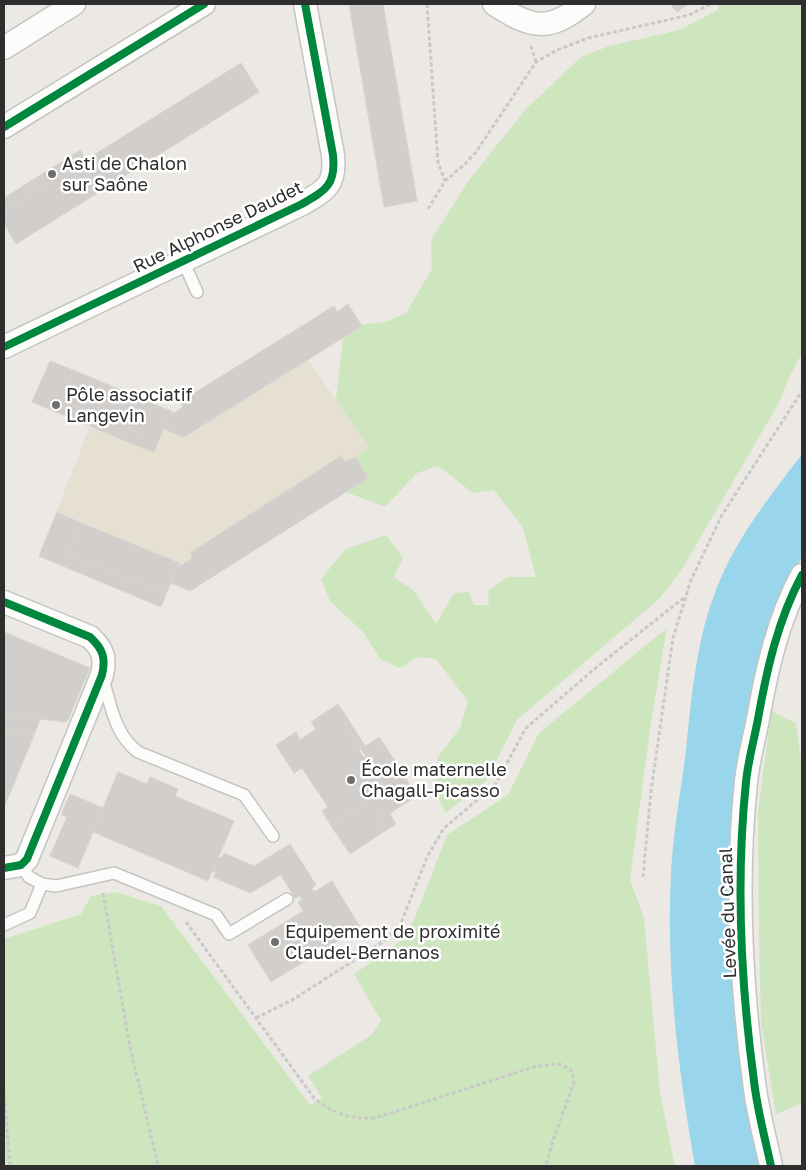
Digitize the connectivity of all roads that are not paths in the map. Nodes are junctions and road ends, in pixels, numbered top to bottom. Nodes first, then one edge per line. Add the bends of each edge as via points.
1 (74, 4) edge
2 (204, 4) edge
3 (305, 4) edge
4 (494, 4) edge
5 (584, 4) edge
6 (4, 48) edge
7 (4, 127) edge
8 (183, 261) junction
9 (197, 292) dead end
10 (4, 347) edge
11 (802, 575) edge
12 (4, 602) edge
13 (102, 675) junction
14 (273, 836) dead end
15 (12, 866) edge
16 (42, 884) junction
17 (287, 899) dead end
18 (4, 925) edge
19 (771, 1166) edge

1 - 6 street
2 - 7 street
3 - 8 street, Rue Alphonse Daudet via 334,155 335,170 331,183 302,204
4 - 5 street via 524,21 542,25 556,23
8 - 9 lane
8 - 10 street, Rue Alphonse Daudet
11 - 19 street, Levée du Canal via 772,648 746,780 741,837 741,904 753,1072
12 - 13 street via 90,637 101,647 106,662
13 - 14 lane via 118,728 129,745 138,752 244,795
13 - 15 street via 27,859
15 - 16 lane
16 - 17 lane via 56,886 114,873 216,916 229,934
16 - 18 lane via 30,913

